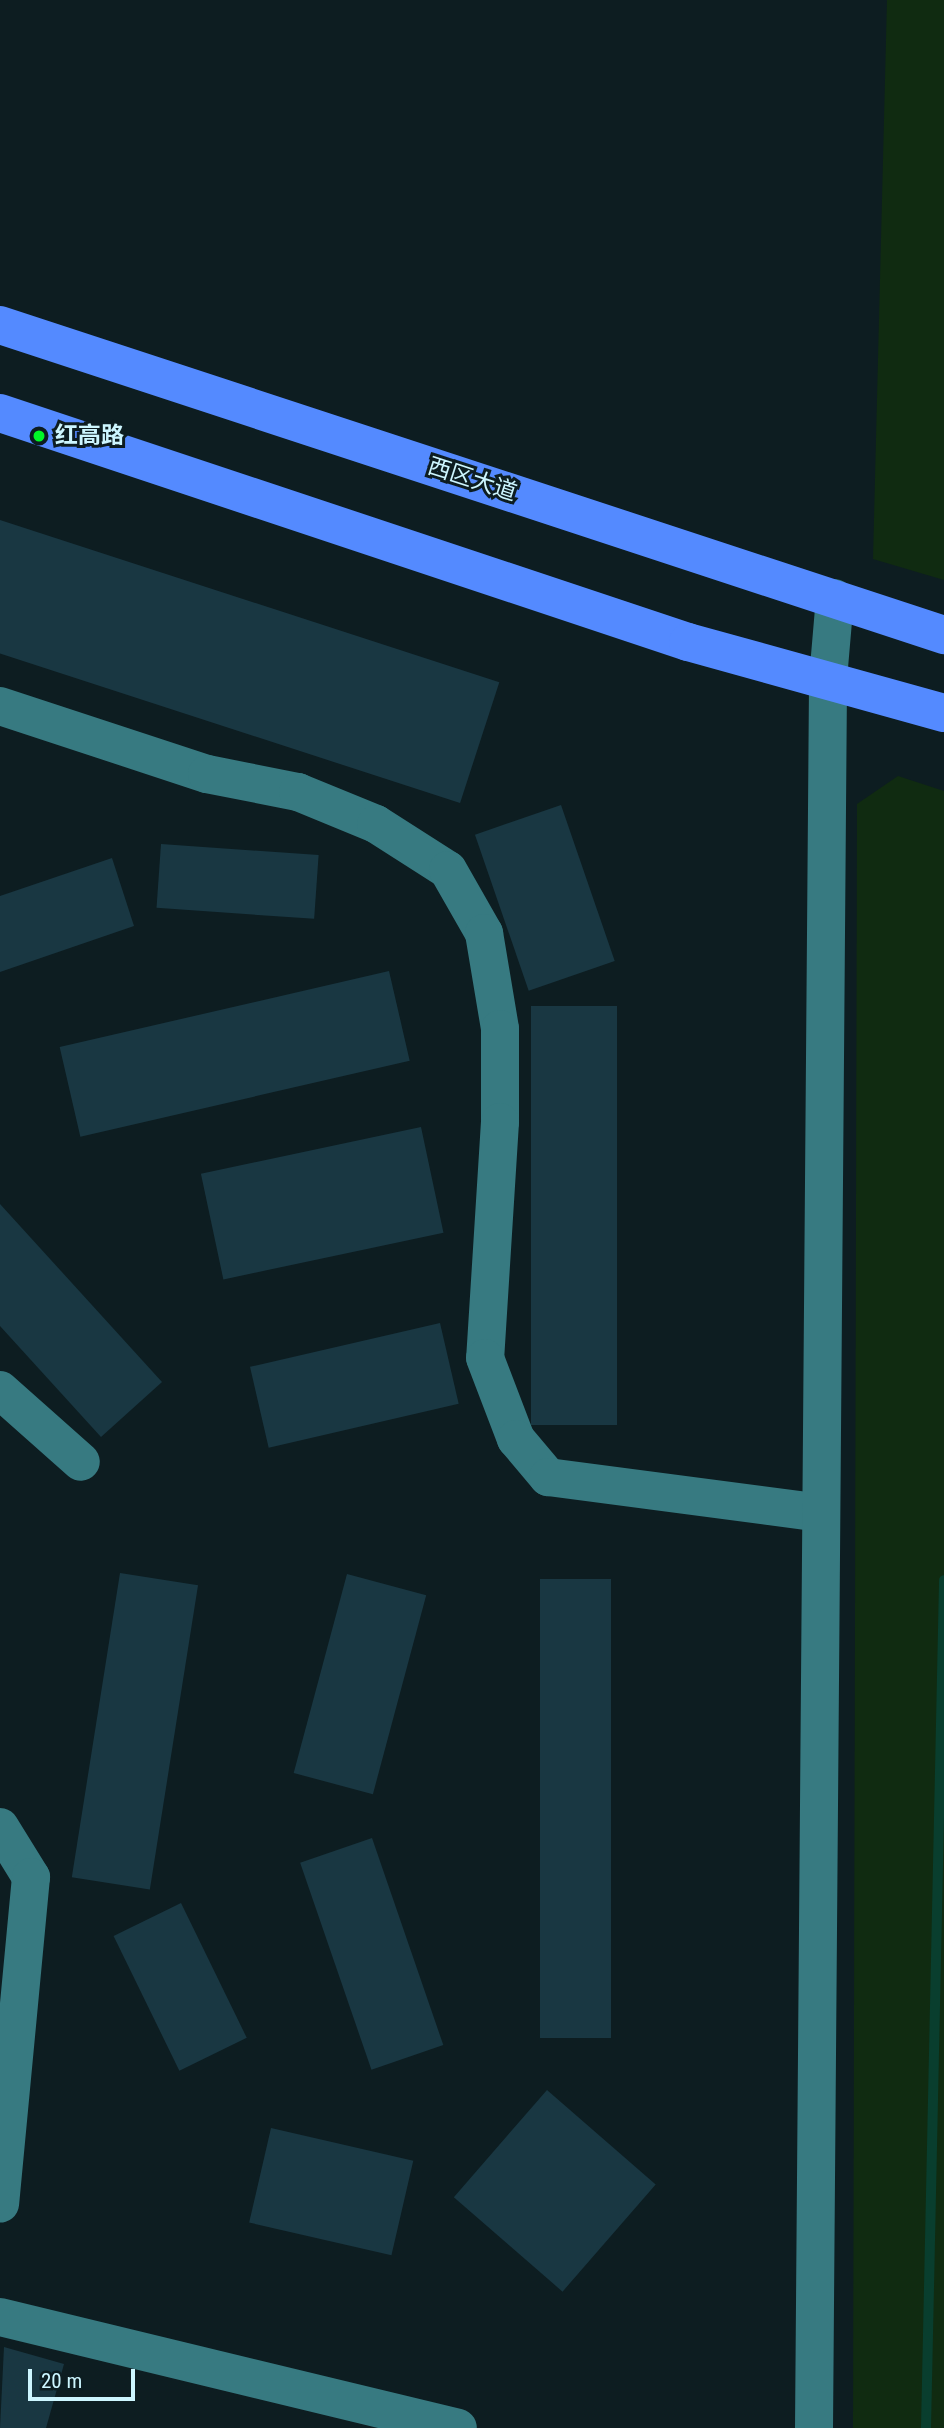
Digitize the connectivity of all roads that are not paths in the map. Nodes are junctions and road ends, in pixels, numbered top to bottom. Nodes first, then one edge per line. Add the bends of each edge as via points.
1 (0, 325) edge
2 (0, 413) edge
3 (835, 598) junction
4 (944, 635) edge
5 (828, 679) junction
6 (0, 706) edge
7 (944, 713) edge
8 (0, 1390) edge
9 (81, 1462) dead end
10 (821, 1513) junction
11 (0, 1827) edge
12 (0, 2204) edge
13 (0, 2317) edge
14 (458, 2428) edge
15 (814, 2428) edge

1 - 3 main road, 西区大道
2 - 5 main road via 688,642
3 - 4 main road, 西区大道
3 - 5 street
5 - 7 main road
5 - 10 street
6 - 10 street via 208,774 298,792 376,824 448,870 484,933 500,1029 500,1122 485,1358 516,1439 548,1477
8 - 9 street
10 - 15 street
11 - 12 street via 30,1877
13 - 14 street

